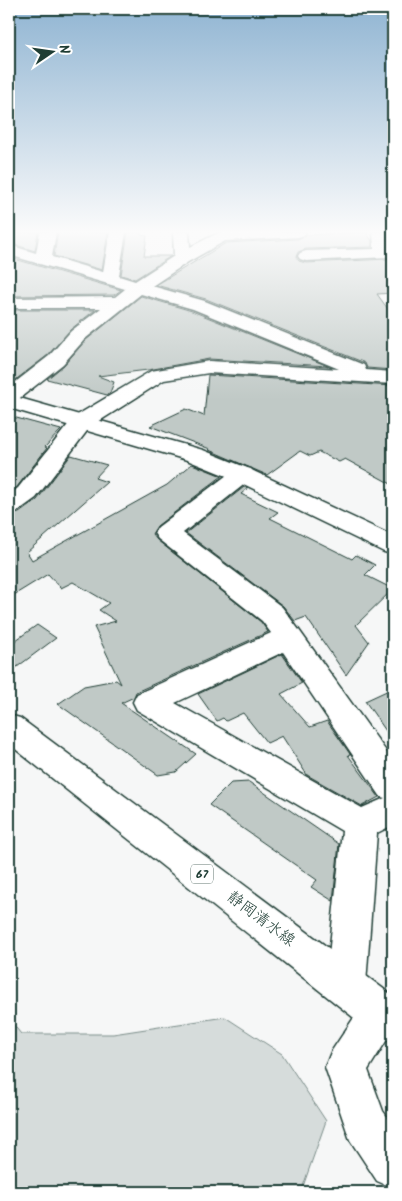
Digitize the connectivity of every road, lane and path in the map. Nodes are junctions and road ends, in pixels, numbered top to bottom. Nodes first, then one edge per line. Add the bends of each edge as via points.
1 (137, 288) edge
2 (142, 288) edge
3 (120, 302) junction
4 (9, 303) edge
5 (388, 380) edge
6 (9, 399) edge
7 (82, 422) junction
8 (243, 474) junction
9 (9, 506) edge
10 (393, 546) edge
11 (288, 636) junction
12 (9, 727) edge
13 (393, 787) edge
14 (393, 810) edge
15 (360, 824) junction
16 (346, 984) junction
17 (387, 1017) edge
18 (393, 1165) edge

1 - 3 street
2 - 5 street via 199,305
3 - 4 street
3 - 6 street via 78,335 56,360
5 - 7 street via 200,368 158,375
6 - 7 street
7 - 8 street via 195,455
7 - 9 street via 27,493
8 - 10 street
8 - 11 street via 167,533 272,614
11 - 13 street
11 - 15 street via 148,702
12 - 16 street, 静岡清水線 / 67
14 - 15 street
15 - 16 street
16 - 17 street, 静岡清水線 / 67
17 - 18 street via 346,1067 366,1124

